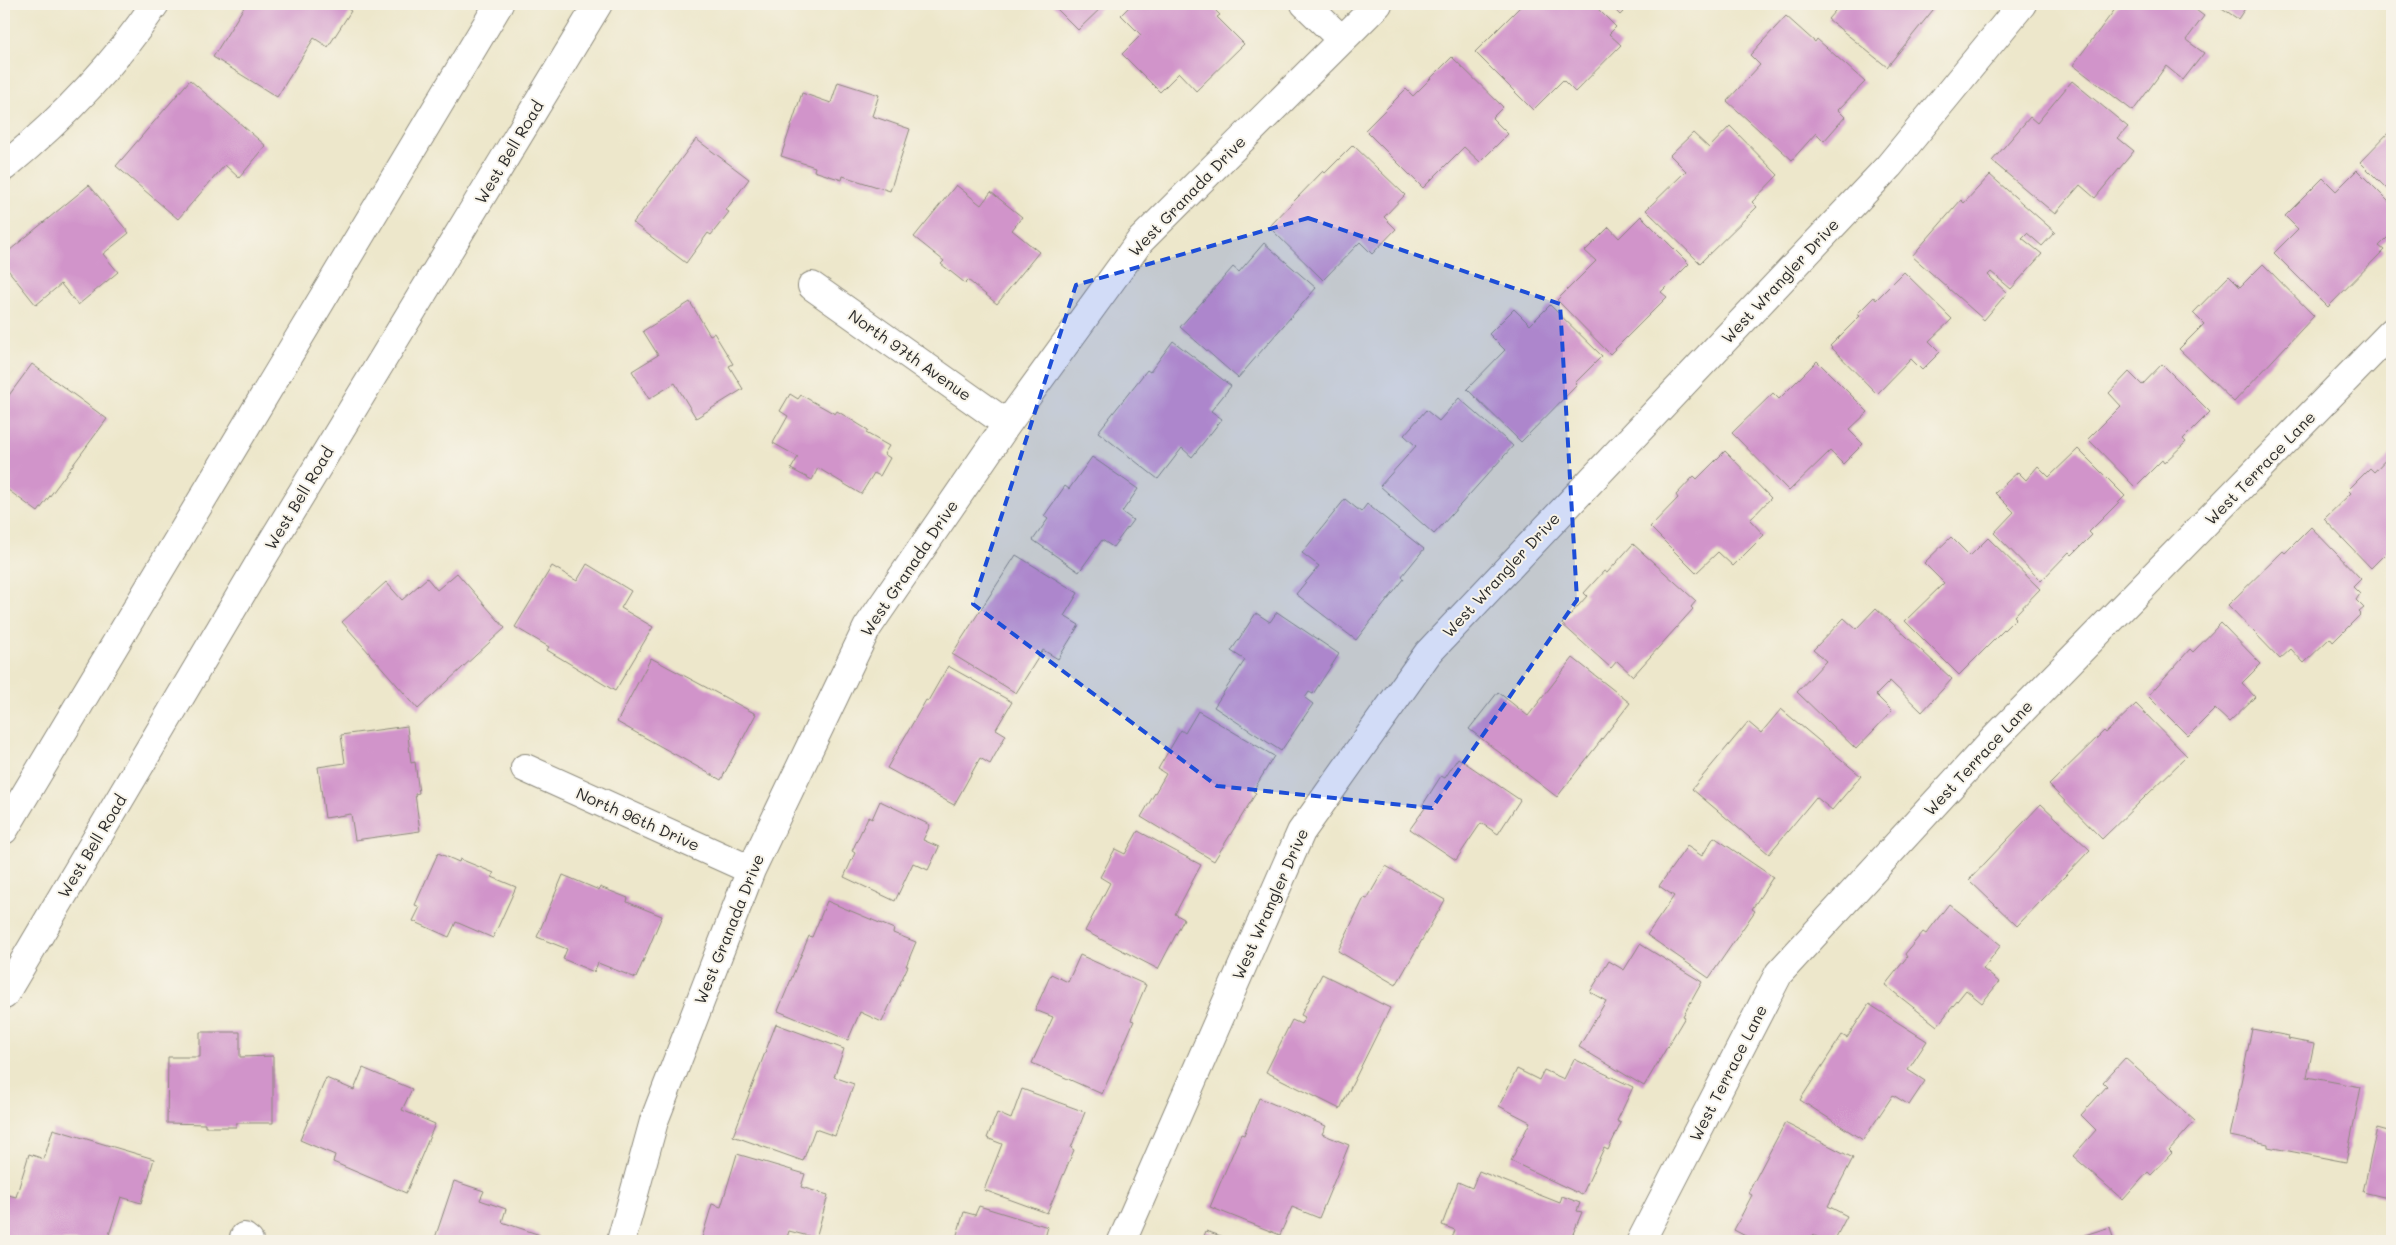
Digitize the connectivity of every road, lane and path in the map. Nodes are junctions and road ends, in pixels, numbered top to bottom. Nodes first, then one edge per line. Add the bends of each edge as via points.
1 (154, 4) edge
2 (499, 4) edge
3 (598, 4) edge
4 (1306, 4) edge
5 (1378, 4) edge
6 (2022, 4) edge
7 (1342, 40) junction
8 (4, 167) edge
9 (812, 286) dead end
10 (2392, 332) edge
11 (1007, 424) junction
12 (525, 768) dead end
13 (4, 830) edge
14 (751, 870) junction
15 (4, 995) edge
16 (621, 1241) edge
17 (1122, 1241) edge
18 (1641, 1241) edge

1 - 8 street via 124,48 74,105
2 - 13 street
3 - 15 street, West Bell Road via 266,552
4 - 7 street
5 - 7 street, West Granada Drive
6 - 17 street, West Wrangler Drive via 1889,166 1428,653 1301,832
7 - 11 street, West Granada Drive via 1140,241
9 - 11 street, North 97th Avenue
10 - 18 street, West Terrace Lane via 1995,738 1779,973
11 - 14 street, West Granada Drive via 867,628
12 - 14 street, North 96th Drive
14 - 16 street, West Granada Drive via 654,1121

